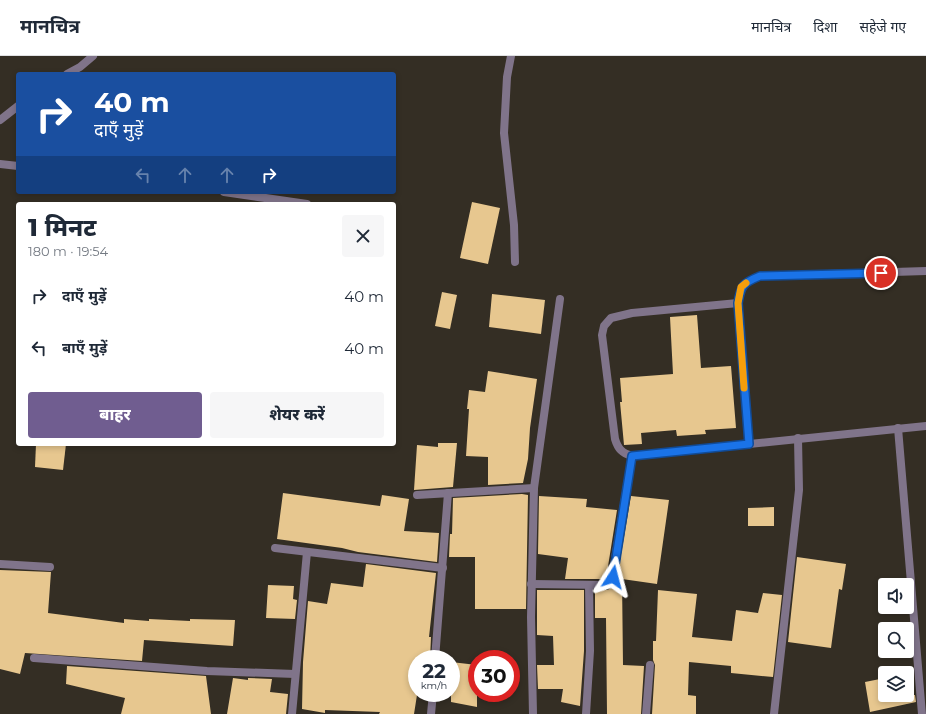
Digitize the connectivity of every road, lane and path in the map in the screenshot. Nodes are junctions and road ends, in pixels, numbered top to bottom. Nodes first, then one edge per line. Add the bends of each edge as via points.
1 (93, 56) edge
2 (511, 56) edge
3 (71, 72) edge
4 (16, 108) edge
5 (0, 120) edge
6 (0, 164) edge
7 (16, 166) edge
8 (238, 194) edge
9 (293, 202) edge
10 (515, 262) dead end
11 (926, 271) edge
12 (560, 300) dead end
13 (738, 303) junction
14 (926, 426) edge
15 (898, 428) junction
16 (798, 438) junction
17 (749, 444) junction
18 (632, 456) junction
19 (534, 488) junction
20 (448, 493) junction
21 (417, 495) dead end
22 (275, 548) dead end
23 (307, 552) junction
24 (0, 564) edge
25 (50, 566) dead end
26 (443, 568) junction
27 (531, 584) junction
28 (590, 585) junction
29 (436, 650) edge
30 (34, 658) dead end
31 (650, 665) dead end
32 (295, 674) junction
33 (432, 702) edge
34 (292, 714) edge
35 (431, 714) edge
36 (533, 714) edge
37 (586, 714) edge
38 (646, 714) edge
39 (774, 714) edge
40 (922, 714) edge

1 - 3 street
2 - 10 street via 507,77 504,133 514,225
4 - 5 street
6 - 7 street
8 - 9 street
11 - 13 street via 760,276 741,287
12 - 19 street
13 - 17 street
13 - 18 street via 632,313 611,318 604,326 602,335 615,439 618,448
14 - 15 street
15 - 16 street
15 - 40 street
16 - 17 street
16 - 39 street via 799,490
17 - 18 street
18 - 28 street via 613,577 611,583 606,585
19 - 20 street
19 - 27 street
20 - 21 street
20 - 26 street
22 - 23 street
23 - 26 street
23 - 32 street
24 - 25 street
26 - 29 street
27 - 28 street
27 - 36 street
28 - 37 street via 590,651
30 - 32 street via 208,671
31 - 38 street
32 - 34 street
33 - 35 street

